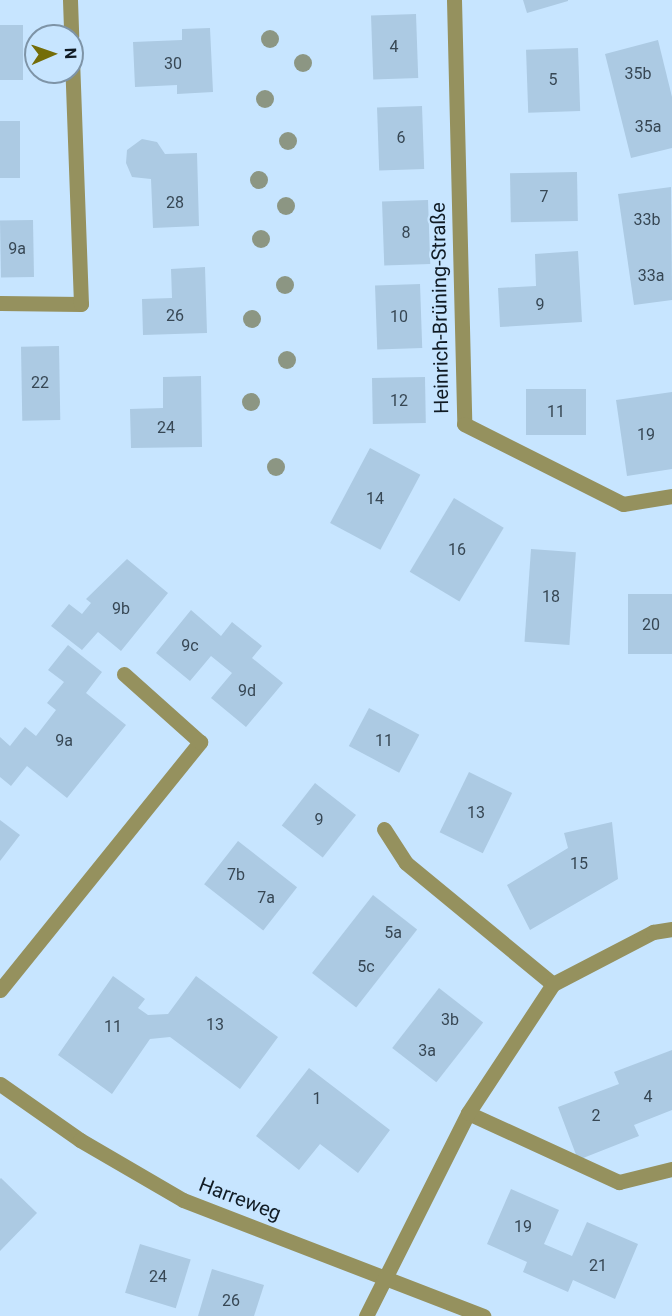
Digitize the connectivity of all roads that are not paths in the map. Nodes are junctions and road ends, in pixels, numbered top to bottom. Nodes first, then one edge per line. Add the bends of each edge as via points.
1 (70, 0) edge
2 (454, 0) edge
3 (71, 24) edge
4 (73, 84) edge
5 (0, 303) edge
6 (672, 496) edge
7 (124, 674) dead end
8 (384, 829) dead end
9 (672, 929) edge
10 (553, 984) junction
11 (0, 990) edge
12 (0, 1084) edge
13 (468, 1113) junction
14 (672, 1169) edge
15 (386, 1277) junction
16 (366, 1316) edge
17 (483, 1316) edge

1 - 3 street
2 - 6 street, Heinrich-Brüning-Straße via 464,424 623,504
4 - 5 street via 81,304
7 - 11 street via 200,742
8 - 10 street via 406,863
9 - 10 street via 653,932
10 - 13 street
12 - 15 street, Harreweg via 80,1140 183,1200
13 - 14 street via 619,1182
13 - 15 street
15 - 16 street
15 - 17 street, Harreweg

